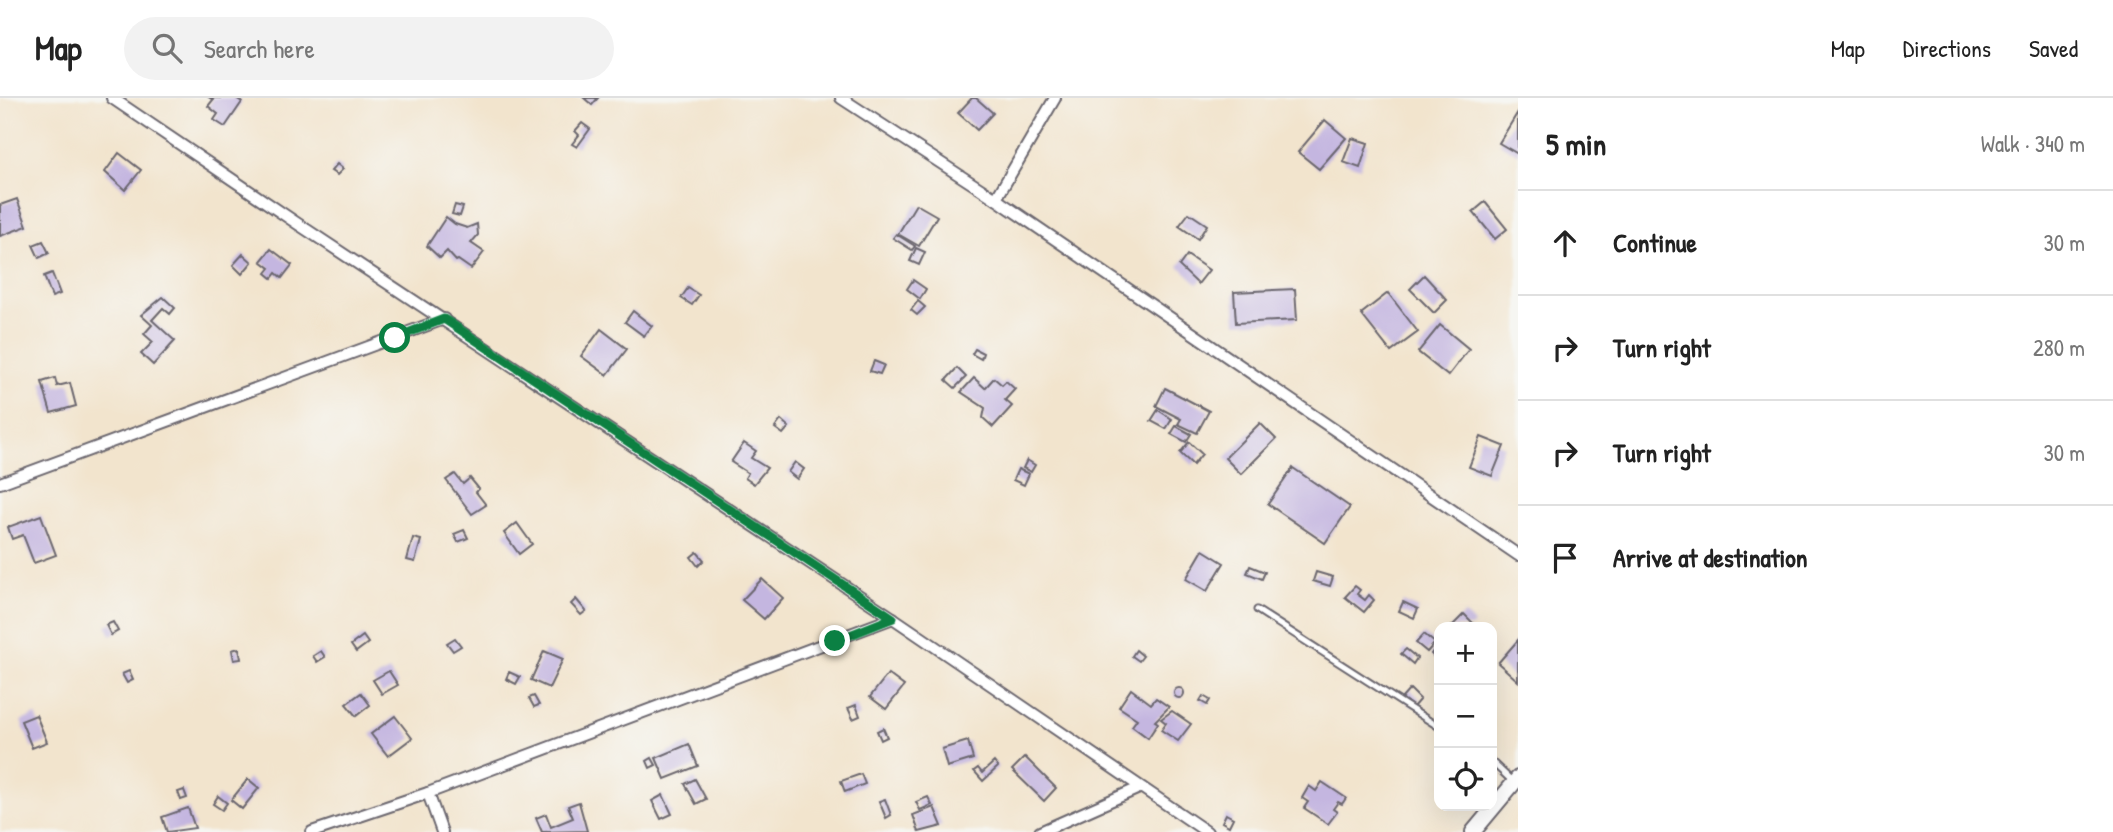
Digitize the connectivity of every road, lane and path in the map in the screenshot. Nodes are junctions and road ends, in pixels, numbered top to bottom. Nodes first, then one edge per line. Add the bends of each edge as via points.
1 (113, 98) edge
2 (136, 98) edge
3 (841, 98) edge
4 (1055, 98) edge
5 (130, 108) junction
6 (996, 199) junction
7 (444, 319) junction
8 (0, 483) edge
9 (1518, 555) edge
10 (1257, 610) dead end
11 (893, 618) junction
12 (1434, 724) edge
13 (1497, 766) edge
14 (1516, 780) edge
15 (1139, 788) junction
16 (428, 793) junction
17 (312, 832) edge
18 (442, 832) edge
19 (1040, 832) edge
20 (1207, 832) edge
21 (1473, 832) edge

1 - 5 street
2 - 5 street
3 - 6 street
4 - 6 street
5 - 7 street
6 - 9 street
7 - 8 street
7 - 11 street
10 - 12 lane
11 - 15 street
11 - 16 street
13 - 14 lane
14 - 21 main road
15 - 19 street
15 - 20 street
16 - 17 street
16 - 18 street

